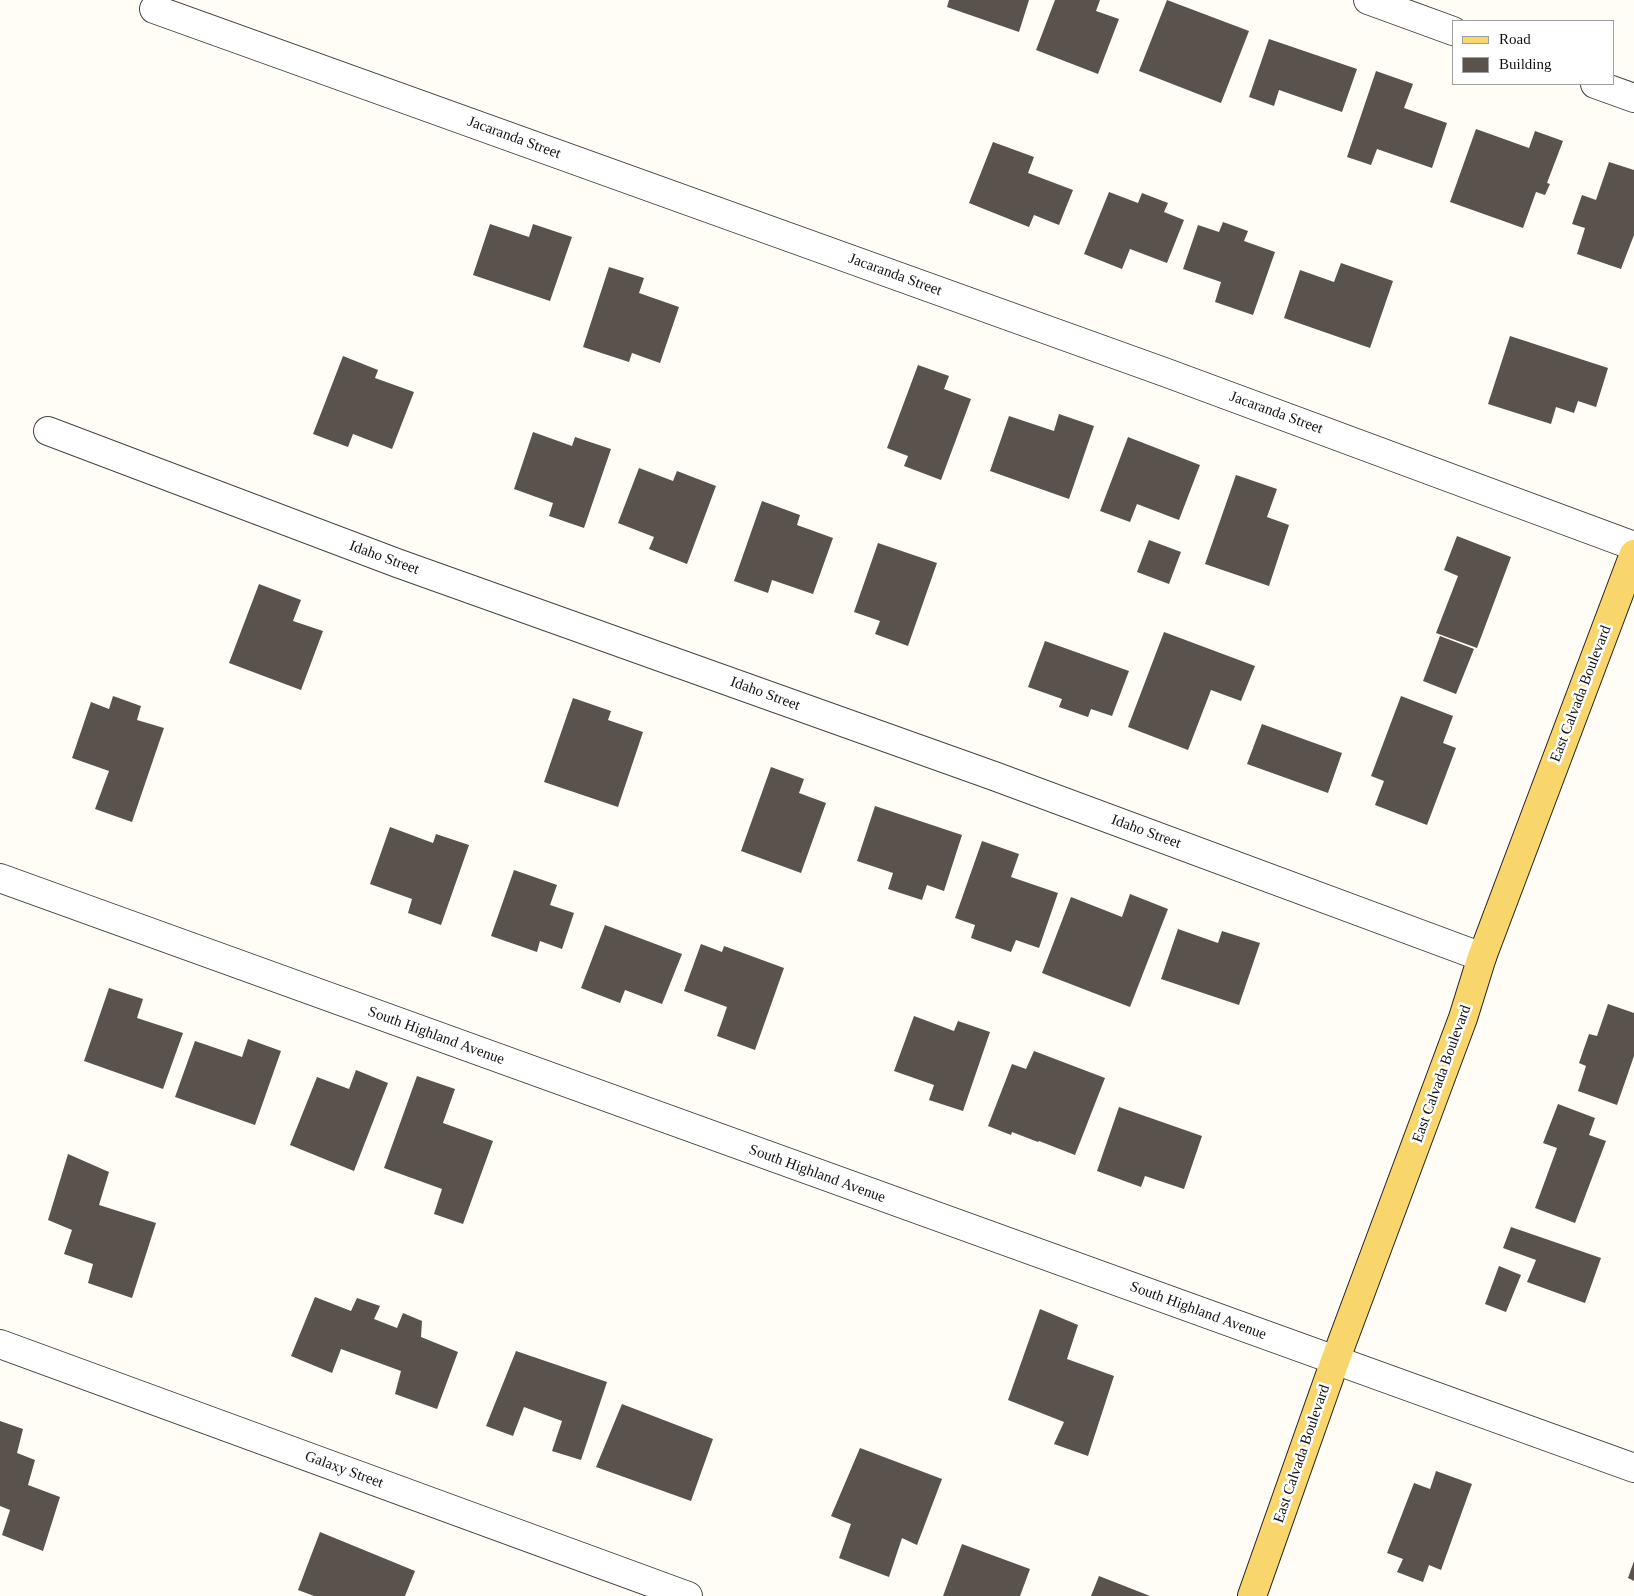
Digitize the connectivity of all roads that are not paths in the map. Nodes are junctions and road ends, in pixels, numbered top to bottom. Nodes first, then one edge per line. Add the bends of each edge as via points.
1 (1368, 0) edge
2 (154, 9) dead end
3 (1452, 31) edge
4 (1598, 85) edge
5 (1634, 98) edge
6 (48, 432) dead end
7 (1634, 546) edge
8 (1634, 554) edge
9 (0, 878) edge
10 (1482, 957) junction
11 (0, 1344) edge
12 (1335, 1361) junction
13 (1634, 1468) edge
14 (688, 1596) edge
15 (1252, 1596) edge

1 - 3 street
2 - 7 street, Jacaranda Street via 1167,373
4 - 5 street
6 - 10 street, Idaho Street via 397,563 984,772
8 - 10 main road, East Calvada Boulevard
9 - 12 street, South Highland Avenue
10 - 12 main road, East Calvada Boulevard via 1464,1018
11 - 14 street, Galaxy Street
12 - 13 street, South Highland Avenue
12 - 15 main road, East Calvada Boulevard

